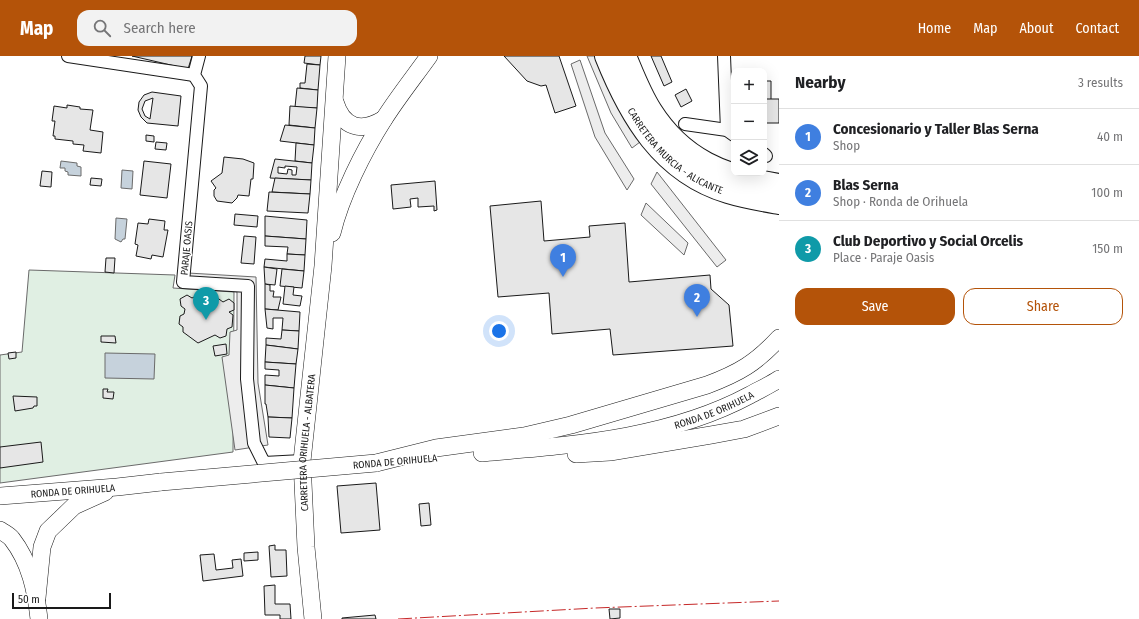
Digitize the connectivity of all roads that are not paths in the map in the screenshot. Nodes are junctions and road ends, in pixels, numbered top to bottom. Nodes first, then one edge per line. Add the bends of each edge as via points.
1 (68, 56) edge
2 (199, 56) edge
3 (337, 56) edge
4 (429, 56) edge
5 (606, 56) edge
6 (625, 56) edge
7 (724, 56) edge
8 (118, 60) edge
9 (194, 75) junction
10 (335, 102) junction
11 (384, 119) junction
12 (685, 124) dead end
13 (730, 133) edge
14 (779, 185) edge
15 (779, 203) edge
16 (323, 266) junction
17 (779, 338) edge
18 (779, 379) edge
19 (779, 416) edge
20 (779, 423) edge
21 (744, 429) junction
22 (494, 452) junction
23 (302, 461) junction
24 (376, 463) junction
25 (117, 487) junction
26 (0, 496) edge
27 (0, 530) edge
28 (37, 598) junction
29 (311, 615) edge
30 (39, 619) edge

1 - 8 street
2 - 9 street
3 - 10 main road
4 - 11 main road
5 - 15 highway, CARRETERA MURCIA - ALICANTE via 632,113 642,128 674,162 690,174 728,192
6 - 14 highway, CARRETERA MURCIA - ALICANTE via 651,111 690,154 722,172
7 - 13 street
8 - 9 street
9 - 23 street, PARAJE OASIS via 201,86 183,282 248,286 247,379 254,443 264,463
10 - 11 main road via 338,113 346,122 357,126 369,126
10 - 16 main road
11 - 16 main road via 357,169 335,219
12 - 13 street
16 - 23 main road, CARRETERA ORIHUELA - ALBATERA
17 - 24 main road via 744,370 707,385 571,425 524,436 436,448
18 - 22 main road, RONDA DE ORIHUELA via 717,411 663,428 580,443
19 - 21 main road
20 - 21 main road
21 - 22 main road via 610,452 545,456
22 - 24 main road, RONDA DE ORIHUELA
23 - 29 main road, CARRETERA ORIHUELA - ALBATERA
24 - 25 main road, RONDA DE ORIHUELA, bridge
25 - 26 main road, RONDA DE ORIHUELA
25 - 28 main road via 74,506 48,531 42,547
27 - 28 main road via 12,538 28,564
28 - 30 main road

